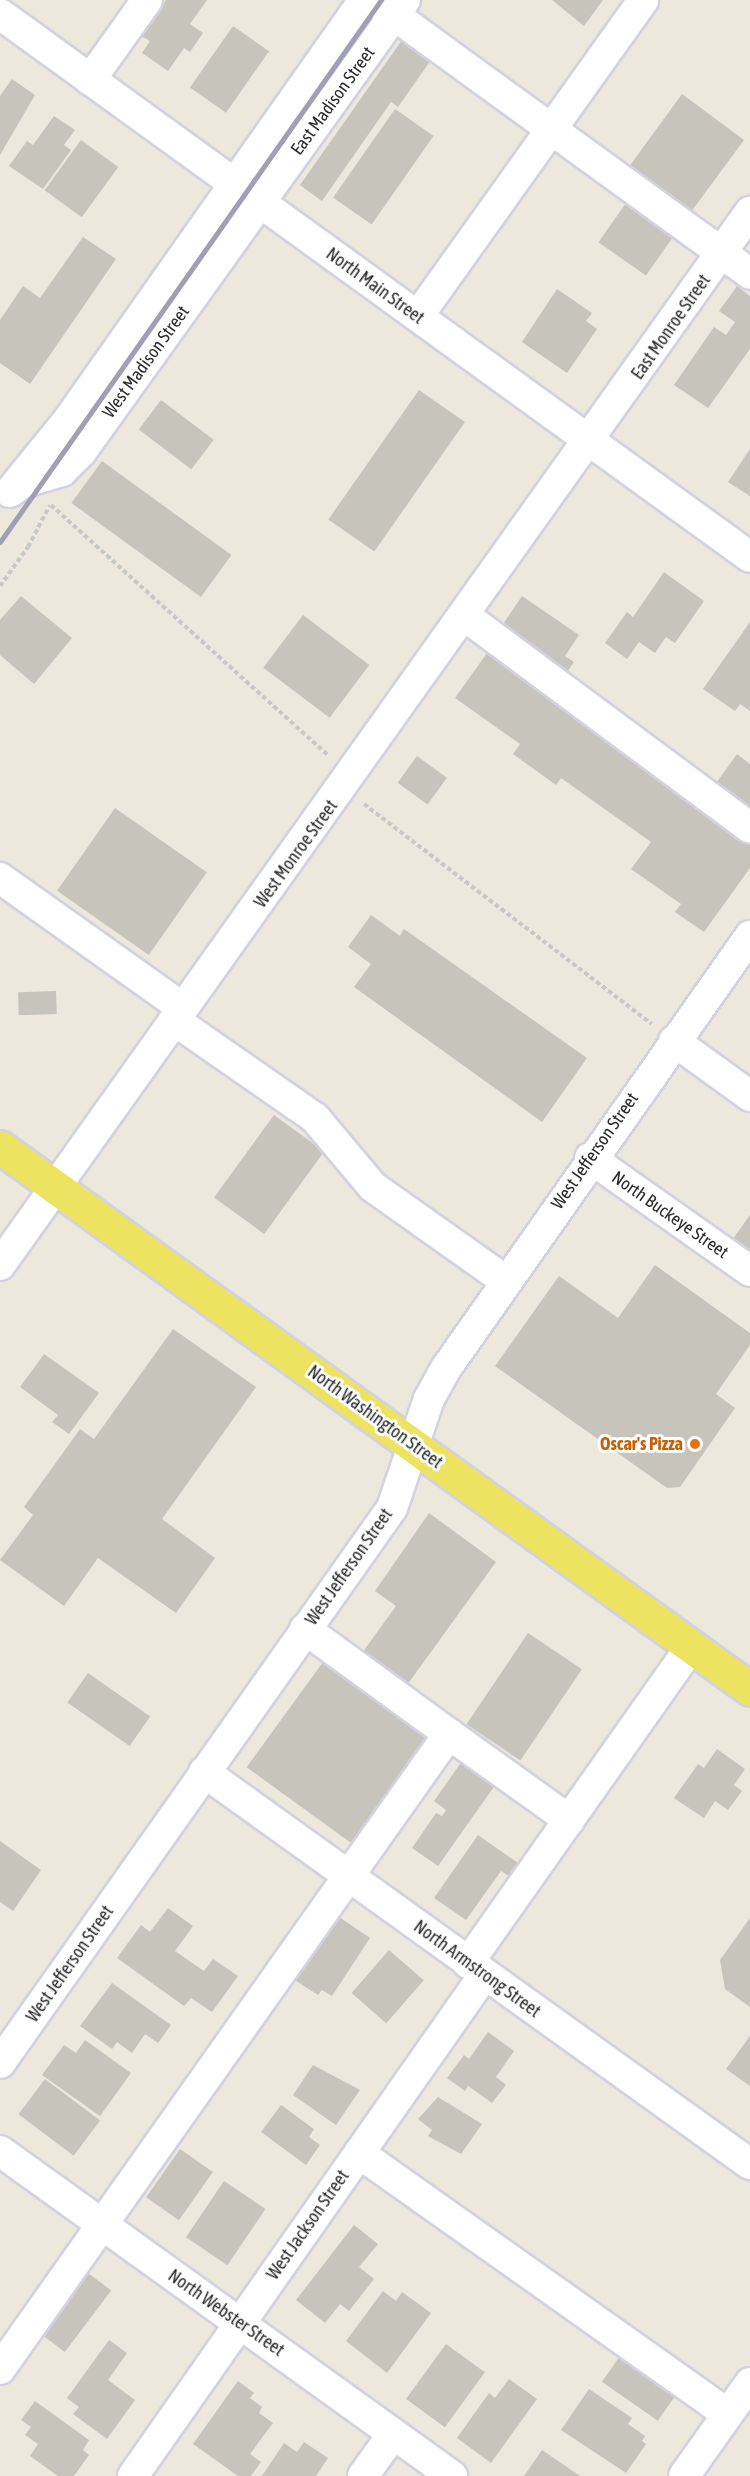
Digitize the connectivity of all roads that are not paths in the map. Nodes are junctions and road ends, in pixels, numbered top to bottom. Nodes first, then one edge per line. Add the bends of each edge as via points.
1 (147, 0) edge
2 (364, 0) edge
3 (643, 0) edge
4 (391, 5) edge
5 (0, 14) edge
6 (90, 80) junction
7 (550, 132) junction
8 (235, 184) junction
9 (260, 203) junction
10 (750, 212) edge
11 (722, 255) junction
12 (750, 274) edge
13 (418, 316) junction
14 (589, 441) junction
15 (11, 491) edge
16 (750, 556) edge
17 (465, 616) junction
18 (750, 828) edge
19 (4, 889) edge
20 (750, 936) edge
21 (178, 1014) junction
22 (674, 1041) junction
23 (750, 1096) edge
24 (0, 1147) edge
25 (590, 1158) junction
26 (56, 1187) junction
27 (0, 1265) edge
28 (750, 1271) edge
29 (506, 1281) junction
30 (416, 1447) junction
31 (305, 1629) junction
32 (692, 1646) junction
33 (750, 1689) edge
34 (448, 1734) junction
35 (204, 1772) junction
36 (568, 1820) junction
37 (349, 1877) junction
38 (476, 1969) junction
39 (0, 2063) edge
40 (0, 2151) edge
41 (359, 2153) junction
42 (750, 2164) edge
43 (103, 2226) junction
44 (241, 2322) junction
45 (0, 2369) edge
46 (750, 2383) edge
47 (728, 2414) junction
48 (393, 2434) junction
49 (133, 2476) edge
50 (363, 2476) edge
51 (452, 2476) edge
52 (684, 2476) edge

1 - 6 street
2 - 8 street, East Madison Street
3 - 7 street
4 - 7 street
4 - 9 street, East Madison Street
5 - 6 street, North Main Street
6 - 8 street, North Main Street
7 - 11 street
7 - 13 street
8 - 9 street, North Main Street
8 - 15 street, West Madison Street via 69,419
9 - 13 street, North Main Street
9 - 15 street, West Madison Street via 76,459 62,471 22,483
10 - 11 street, East Monroe Street
11 - 12 street
11 - 14 street, East Monroe Street
13 - 14 street, North Main Street
14 - 16 street, North Main Street
14 - 17 street, West Monroe Street
17 - 18 street
17 - 21 street, West Monroe Street
19 - 21 street
20 - 22 street, West Jefferson Street
21 - 26 street, West Monroe Street
21 - 29 street via 315,1118 373,1187
22 - 23 street
22 - 25 street, West Jefferson Street
24 - 26 main road, North Washington Street
25 - 28 street, North Buckeye Street
25 - 29 street, West Jefferson Street
26 - 27 street, West Monroe Street
26 - 30 main road, North Washington Street
29 - 30 street, West Jefferson Street via 442,1375 429,1399
30 - 31 street, West Jefferson Street via 392,1508
30 - 32 main road, North Washington Street
31 - 34 street
31 - 35 street, West Jefferson Street
32 - 33 main road, North Washington Street
32 - 36 street, West Jackson Street
34 - 36 street
34 - 37 street
35 - 37 street, North Armstrong Street
35 - 39 street, West Jefferson Street
36 - 38 street, West Jackson Street
37 - 38 street, North Armstrong Street
37 - 43 street
38 - 41 street, West Jackson Street
38 - 42 street, North Armstrong Street
40 - 43 street, North Webster Street
41 - 44 street, West Jackson Street
41 - 47 street
43 - 44 street, North Webster Street
43 - 45 street
44 - 48 street, North Webster Street
44 - 49 street, West Jackson Street
46 - 47 street
47 - 52 street
48 - 50 street
48 - 51 street, North Webster Street

